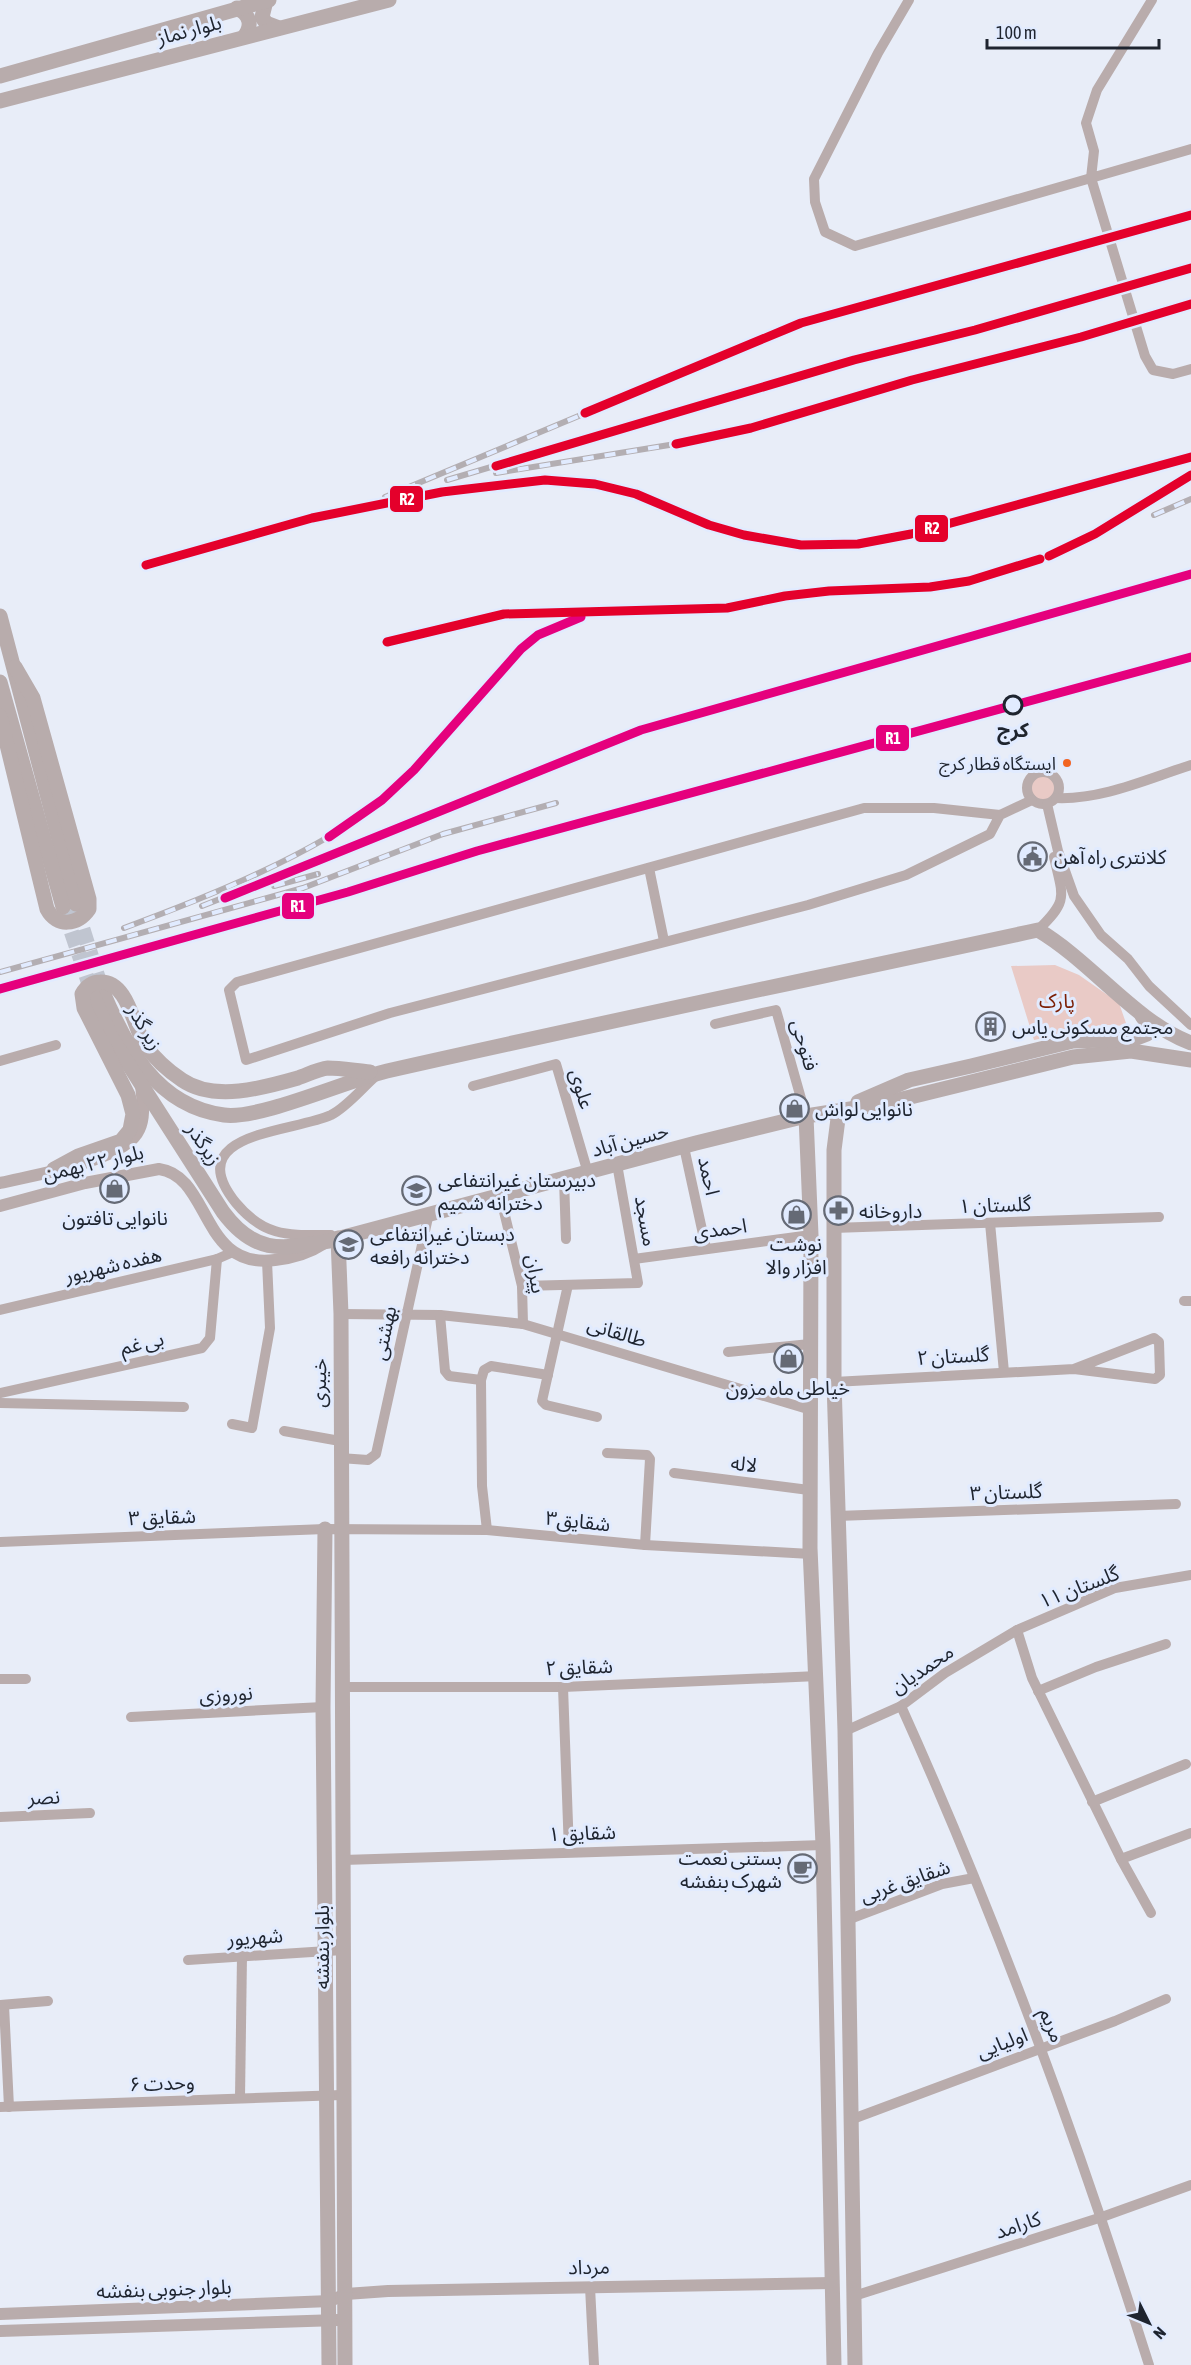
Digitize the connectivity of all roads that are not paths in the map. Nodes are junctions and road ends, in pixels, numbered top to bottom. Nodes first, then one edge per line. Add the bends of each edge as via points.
1 (268, 0) edge
2 (389, 0) edge
3 (909, 0) edge
4 (1152, 0) edge
5 (237, 8) junction
6 (279, 28) junction
7 (244, 37) junction
8 (0, 76) edge
9 (0, 101) edge
10 (1191, 149) edge
11 (1091, 178) junction
12 (1191, 369) edge
13 (0, 616) edge
14 (15, 667) junction
15 (0, 682) edge
16 (0, 716) edge
17 (1191, 765) edge
18 (1044, 801) junction
19 (1000, 815) junction
20 (649, 868) junction
21 (1038, 930) junction
22 (664, 941) junction
23 (97, 992) tunnel mouth
24 (1140, 1012) junction
25 (715, 1024) dead end
26 (1191, 1025) edge
27 (1191, 1043) edge
28 (56, 1045) dead end
29 (1191, 1060) edge
30 (0, 1061) edge
31 (379, 1073) junction
32 (148, 1083) junction
33 (473, 1086) dead end
34 (839, 1111) junction
35 (806, 1116) junction
36 (684, 1147) junction
37 (834, 1150) junction
38 (806, 1151) junction
39 (617, 1164) junction
40 (54, 1169) junction
41 (588, 1173) junction
42 (17, 1179) junction
43 (564, 1179) junction
44 (0, 1183) edge
45 (500, 1195) junction
46 (21, 1200) junction
47 (0, 1206) edge
48 (429, 1213) junction
49 (1159, 1217) dead end
50 (990, 1223) junction
51 (833, 1228) junction
52 (811, 1235) junction
53 (338, 1238) junction
54 (566, 1239) dead end
55 (706, 1248) junction
56 (233, 1252) junction
57 (217, 1259) junction
58 (634, 1259) junction
59 (267, 1261) junction
60 (568, 1285) junction
61 (522, 1286) junction
62 (0, 1310) edge
63 (341, 1314) junction
64 (407, 1314) junction
65 (440, 1316) junction
66 (523, 1324) junction
67 (556, 1333) junction
68 (810, 1344) junction
69 (728, 1352) dead end
70 (1074, 1369) junction
71 (1004, 1372) junction
72 (548, 1375) junction
73 (481, 1380) junction
74 (834, 1382) junction
75 (0, 1393) edge
76 (0, 1403) edge
77 (184, 1407) dead end
78 (811, 1410) junction
79 (597, 1417) dead end
80 (232, 1424) dead end
81 (284, 1431) dead end
82 (340, 1441) junction
83 (608, 1453) dead end
84 (340, 1458) junction
85 (674, 1473) dead end
86 (809, 1490) junction
87 (1176, 1504) dead end
88 (837, 1522) junction
89 (810, 1526) junction
90 (333, 1528) junction
91 (487, 1530) junction
92 (0, 1542) edge
93 (645, 1545) junction
94 (838, 1550) junction
95 (811, 1551) junction
96 (1191, 1575) edge
97 (325, 1594) junction
98 (342, 1594) junction
99 (324, 1622) junction
100 (341, 1622) junction
101 (1017, 1630) junction
102 (1166, 1644) dead end
103 (818, 1676) junction
104 (0, 1679) edge
105 (26, 1679) dead end
106 (341, 1687) junction
107 (563, 1687) junction
108 (1038, 1690) junction
109 (901, 1706) junction
110 (323, 1707) junction
111 (131, 1717) dead end
112 (845, 1731) junction
113 (1186, 1764) dead end
114 (1092, 1802) junction
115 (90, 1813) dead end
116 (0, 1817) edge
117 (1191, 1833) edge
118 (823, 1845) junction
119 (569, 1851) junction
120 (1121, 1859) junction
121 (343, 1860) junction
122 (974, 1878) junction
123 (1151, 1913) dead end
124 (848, 1920) junction
125 (343, 1950) junction
126 (325, 1951) junction
127 (825, 1954) junction
128 (848, 1954) junction
129 (242, 1956) junction
130 (188, 1960) dead end
131 (848, 1988) junction
132 (826, 1989) junction
133 (1166, 1999) dead end
134 (48, 2001) dead end
135 (2, 2005) edge
136 (1042, 2047) junction
137 (325, 2095) junction
138 (342, 2096) junction
139 (240, 2098) junction
140 (5, 2107) edge
141 (850, 2120) junction
142 (1191, 2185) edge
143 (1102, 2217) junction
144 (832, 2283) junction
145 (591, 2287) junction
146 (346, 2294) junction
147 (854, 2296) junction
148 (330, 2301) junction
149 (0, 2314) edge
150 (345, 2320) junction
151 (328, 2321) junction
152 (0, 2331) edge
153 (329, 2365) edge
154 (345, 2365) edge
155 (594, 2365) edge
156 (834, 2365) edge
157 (855, 2365) edge
158 (1149, 2365) edge

1 - 5 main road, بلوار نماز
1 - 6 main road via 262,18
2 - 6 main road, بلوار نماز
3 - 11 street via 814,179 815,202 825,232 855,246
4 - 11 street via 1097,90 1086,123 1094,151
5 - 7 main road via 250,20
5 - 8 main road, بلوار نماز
6 - 7 main road, بلوار نماز
7 - 9 main road, بلوار نماز
10 - 11 street
11 - 12 street via 1145,356 1153,370 1173,374
13 - 14 main road
14 - 15 main road via 69,906
14 - 16 main road via 33,698 90,899 89,909 74,922 56,920 47,909
17 - 18 street via 1106,793
18 - 19 street
18 - 21 street via 1063,896 1056,912
18 - 26 street via 1074,896 1101,935
19 - 20 street via 934,808 864,808
19 - 22 street via 990,834 906,874 808,905
20 - 22 street
20 - 22 street via 237,982 229,990 246,1060 390,1013
21 - 24 main road
21 - 31 main road
23 - 32 main road, زیرگذر via 111,1037
24 - 27 main road via 1156,1027
24 - 34 main road, حسین آباد via 1147,1023 1147,1034 1134,1039 1073,1041 919,1078
25 - 35 street, فتوحی via 776,1010
28 - 30 street
29 - 34 main road, حسین آباد via 1131,1051 1073,1057
31 - 32 main road via 260,1110 226,1116 188,1104
31 - 40 main road via 328,1068 270,1086 233,1092 201,1088 184,1082 161,1065 144,1044 120,992 106,982 95,982 82,994 84,1008 128,1095 133,1114 130,1130 121,1141
31 - 53 street via 332,1114 238,1142 224,1153 220,1166 234,1200 258,1226 288,1235
32 - 40 street, بلوار ۲۲ بهمن via 139,1131 127,1146 105,1158
32 - 53 main road, زیرگذر via 224,1212 244,1236 278,1248
33 - 41 street, علوی via 556,1064
34 - 35 main road, حسین آباد
34 - 37 main road
35 - 36 main road, حسین آباد
35 - 38 main road
36 - 39 main road, حسین آباد
36 - 55 street, احمد
37 - 38 main road via 825,1144 814,1144
37 - 51 main road
38 - 52 main road
39 - 41 main road, حسین آباد
39 - 58 street, مسجد
40 - 42 street, بلوار ۲۲ بهمن
41 - 43 main road, حسین آباد
42 - 44 street, بلوار ۲۲ بهمن
42 - 46 street
43 - 45 main road, حسین آباد
43 - 54 street
45 - 48 main road, حسین آباد
45 - 61 street, پیران
46 - 47 street, بلوار ۲۲ بهمن
46 - 56 street, بلوار ۲۲ بهمن via 139,1171 170,1170 181,1178 220,1240
48 - 53 main road, حسین آباد
48 - 64 street, بهشتی
49 - 50 street, گلستان ۱
50 - 51 street, گلستان ۱
50 - 71 street
51 - 74 main road
52 - 55 street, احمدی
52 - 68 main road
53 - 59 street via 312,1251
53 - 63 main road, خیبری
55 - 58 street, احمدی
56 - 57 street, هفده شهریور
56 - 59 street
57 - 62 street, هفده شهریور
57 - 75 street, بی غم via 210,1338 202,1348
58 - 60 street, مسجد via 638,1283
59 - 80 street via 270,1328 252,1428
60 - 61 street
60 - 67 street
61 - 66 street, پیران
63 - 64 street, طالقانی
63 - 82 main road, خیبری
64 - 65 street, طالقانی
64 - 84 street, بهشتی via 376,1454 372,1459
65 - 66 street, طالقانی
65 - 73 street via 447,1374
66 - 67 street, طالقانی
67 - 72 street
67 - 78 street, طالقانی
68 - 69 street
68 - 78 main road
70 - 70 street, گلستان ۲ via 1155,1379 1160,1375 1159,1342 1154,1338
70 - 71 street, گلستان ۲
71 - 74 street, گلستان ۲
72 - 73 street via 491,1366 484,1370
72 - 79 street via 543,1404
73 - 91 street via 482,1486
74 - 88 main road
76 - 77 street
78 - 86 main road
81 - 82 street
82 - 84 main road, خیبری
83 - 93 street via 647,1455 650,1459
84 - 90 main road, خیبری
85 - 86 street, لاله
86 - 89 main road
87 - 88 street, گلستان ۳
88 - 89 main road via 826,1534
88 - 94 main road
89 - 95 main road
90 - 91 street, شقایق۳
90 - 92 street, شقایق ۳
90 - 97 main road, بلوار بنفشه
90 - 98 main road, بلوار بنفشه
91 - 93 street, شقایق۳
93 - 95 street, شقایق۳
94 - 95 main road via 829,1544 819,1544
94 - 112 main road
95 - 103 main road
96 - 101 street, گلستان ۱۱ via 1115,1588
97 - 98 main road via 334,1601
97 - 99 main road, بلوار بنفشه
98 - 100 main road, بلوار بنفشه
99 - 100 main road via 333,1616
99 - 110 main road, بلوار بنفشه
100 - 106 main road, بلوار بنفشه
101 - 108 street
101 - 109 street, محمدیان via 945,1673
102 - 108 street
103 - 107 street, شقایق ۲
103 - 118 main road
104 - 105 street
106 - 107 street, شقایق ۲
106 - 121 main road, بلوار بنفشه
107 - 119 street
108 - 114 street
109 - 112 street, محمدیان
109 - 122 street, مریم
110 - 111 street, نوروزی
110 - 126 main road, بلوار بنفشه
112 - 124 main road
113 - 114 street
114 - 120 street
115 - 116 street, نصر
117 - 120 street
118 - 119 street, شقایق ۱
118 - 127 main road
119 - 121 street, شقایق ۱
120 - 123 street
121 - 125 main road, بلوار بنفشه
122 - 124 street, شقایق غربی via 942,1884
122 - 136 street, مریم
124 - 128 main road
125 - 126 street, شهریور
125 - 138 main road, بلوار بنفشه
126 - 129 street, شهریور
126 - 137 main road, بلوار بنفشه
127 - 128 main road via 836,1962
127 - 132 main road
128 - 131 main road
129 - 130 street, شهریور
129 - 139 street
131 - 132 main road via 837,1981
131 - 141 main road
132 - 144 main road
133 - 136 street, اولیایی
134 - 135 street
135 - 140 street
136 - 141 street, اولیایی
136 - 143 street, مریم
137 - 138 street, وحدت ۶
137 - 139 street, وحدت ۶
137 - 148 main road, بلوار بنفشه
138 - 146 main road, بلوار بنفشه
139 - 140 street, وحدت ۶
141 - 147 main road
142 - 143 street, کارامد
143 - 147 street, کارامد
143 - 158 street, مریم
144 - 145 street, مرداد
144 - 156 main road
145 - 146 street, مرداد
145 - 155 street
146 - 148 street
146 - 150 main road, بلوار بنفشه
147 - 157 main road
148 - 149 street, بلوار جنوبی بنفشه
148 - 151 main road, بلوار بنفشه
150 - 151 street, بلوار جنوبی بنفشه
150 - 154 main road, بلوار بنفشه
151 - 152 street, بلوار جنوبی بنفشه
151 - 153 main road, بلوار بنفشه

